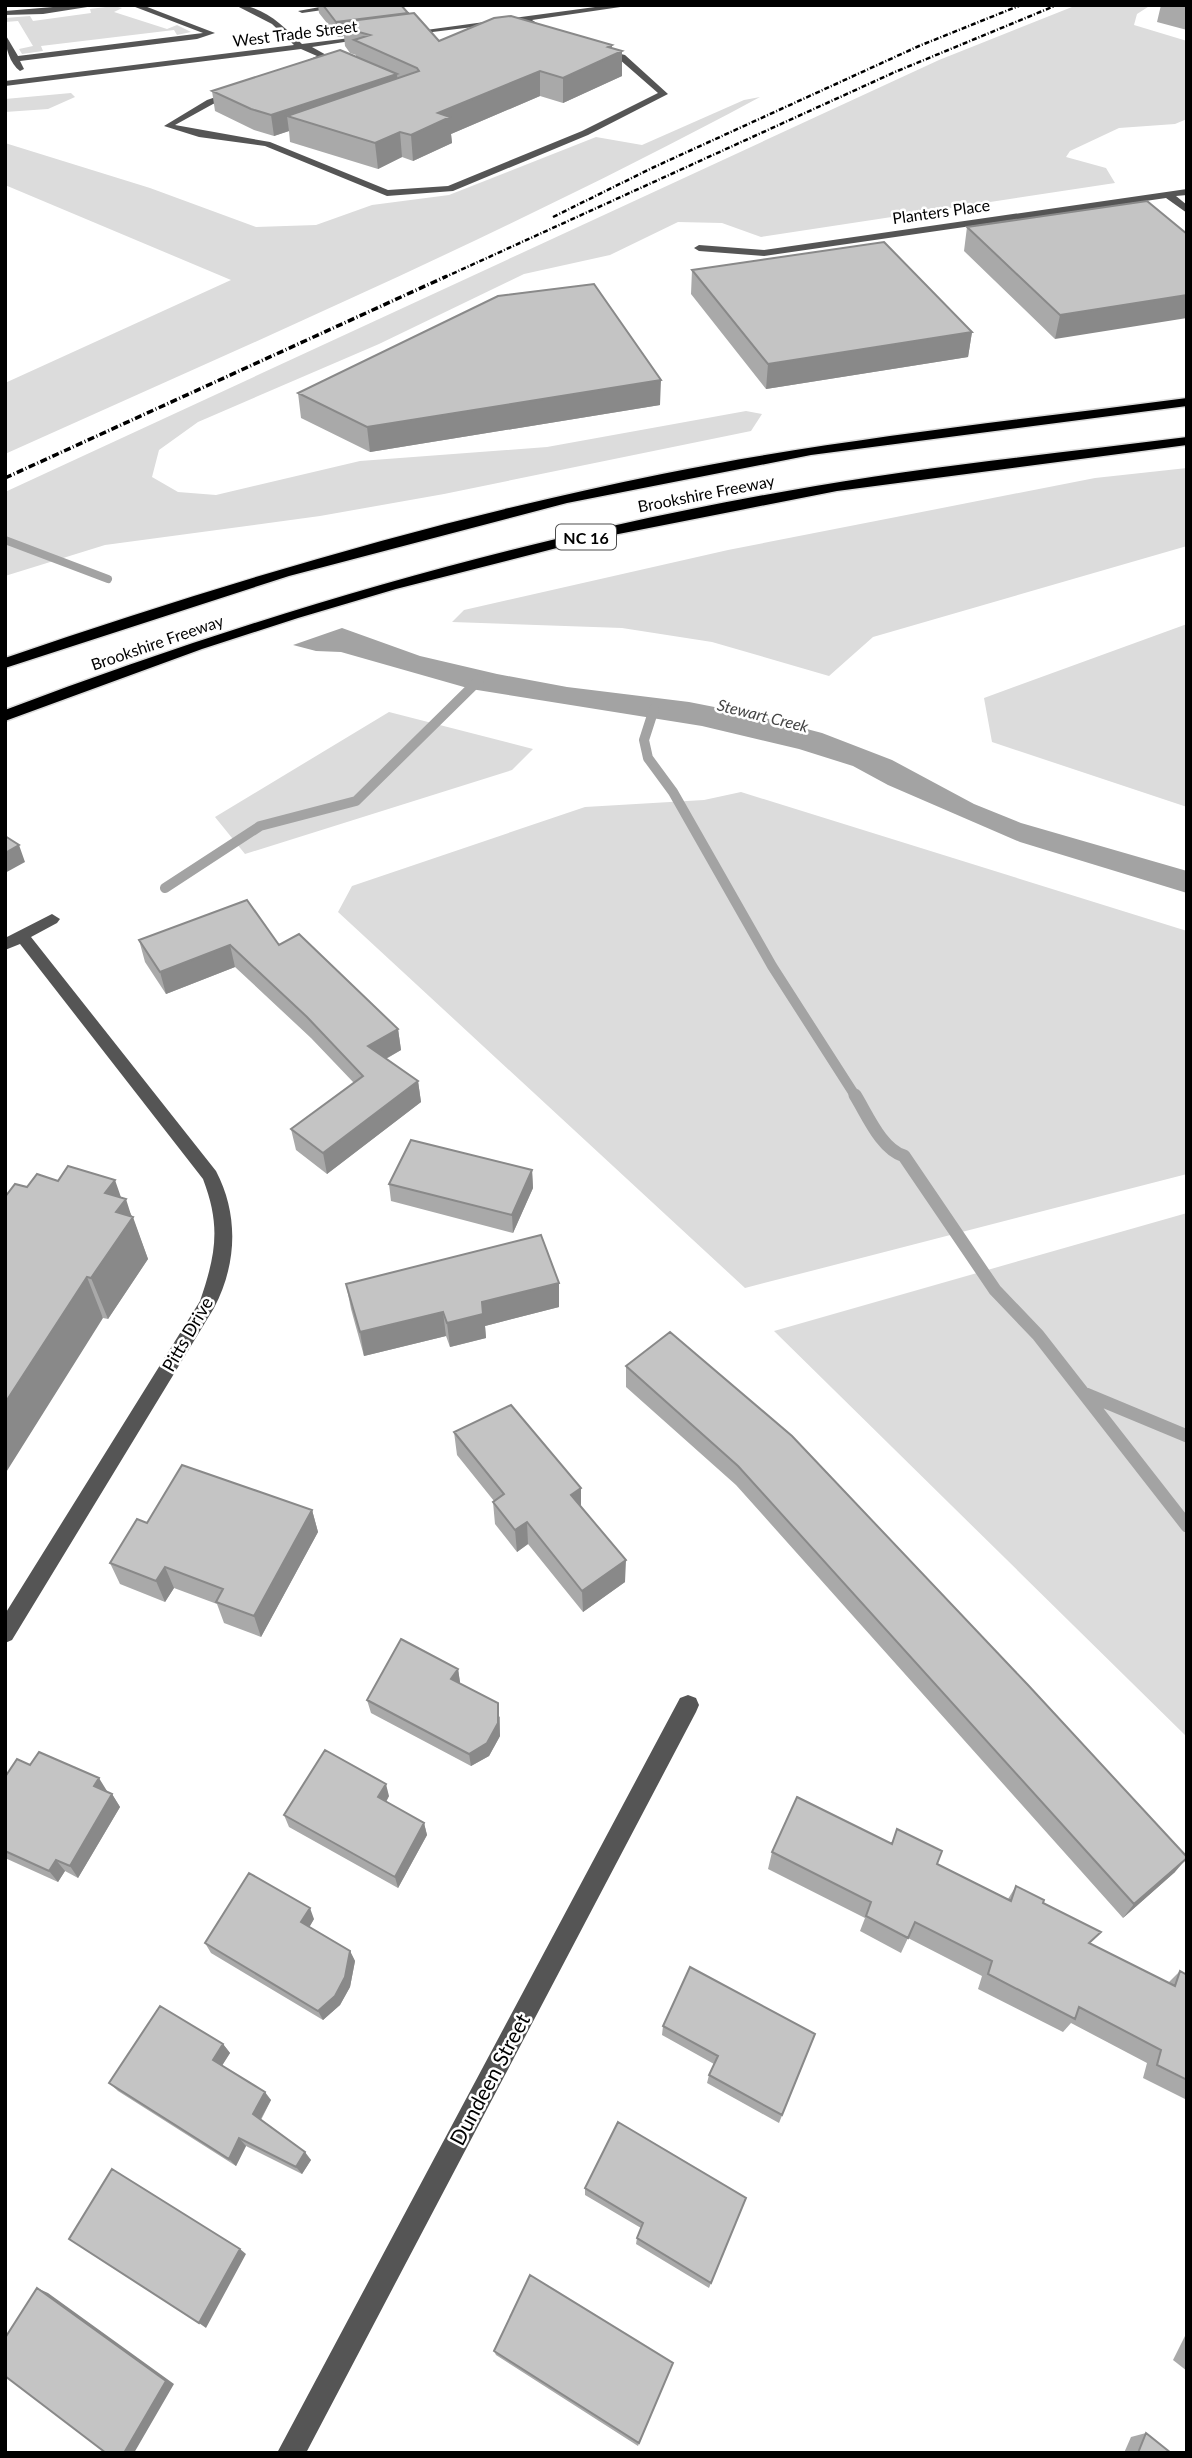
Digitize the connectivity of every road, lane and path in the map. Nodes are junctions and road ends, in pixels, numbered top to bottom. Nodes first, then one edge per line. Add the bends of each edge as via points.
1 (96, 5) edge
2 (134, 5) edge
3 (239, 5) edge
4 (353, 5) edge
5 (630, 5) edge
6 (342, 6) edge
7 (302, 11) dead end
8 (5, 13) edge
9 (526, 19) junction
10 (427, 31) junction
11 (542, 31) junction
12 (529, 33) edge
13 (399, 34) edge
14 (5, 36) edge
15 (559, 37) edge
16 (372, 38) edge
17 (438, 39) edge
18 (301, 46) junction
19 (596, 48) edge
20 (15, 59) junction
21 (296, 69) edge
22 (27, 81) junction
23 (5, 84) edge
24 (248, 88) edge
25 (280, 140) edge
26 (267, 144) junction
27 (1187, 192) edge
28 (1168, 195) junction
29 (1187, 209) edge
30 (699, 248) dead end
31 (1187, 402) edge
32 (1187, 440) edge
33 (5, 663) edge
34 (5, 716) edge
35 (52, 919) dead end
36 (13, 941) edge
37 (5, 1633) edge
38 (688, 1705) dead end
39 (291, 2453) edge

1 - 8 street
2 - 20 street via 211,33
3 - 18 street via 275,22
4 - 6 street
5 - 9 street
6 - 7 street
9 - 10 street
9 - 11 street
10 - 13 street
10 - 17 street
11 - 12 street
11 - 15 street
14 - 20 street
16 - 18 street, West Trade Street
18 - 21 street via 328,57
18 - 22 street, West Trade Street
19 - 26 street via 622,57 664,94 585,134 450,189 387,192
20 - 22 street
22 - 23 street, West Trade Street
24 - 26 street via 210,102 168,126
25 - 26 street
27 - 28 street, Planters Place
28 - 29 street
28 - 30 street, Planters Place via 764,253
31 - 33 highway, Brookshire Freeway / NC 16 via 882,440 636,483 384,542 205,595
32 - 34 highway, Brookshire Freeway / NC 16 via 787,495 541,547 285,618
35 - 36 street
36 - 37 street, Pitts Drive via 210,1176 223,1205 226,1241 208,1303
38 - 39 street, Dundeen Street

